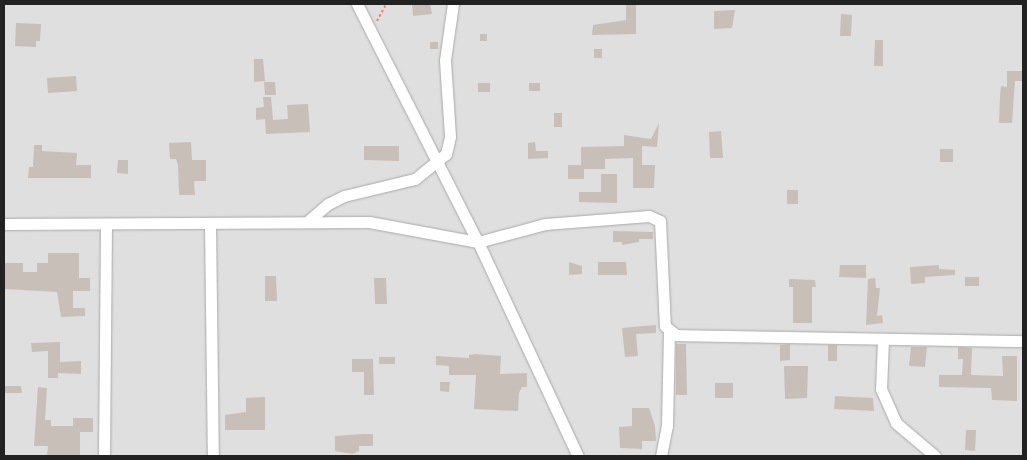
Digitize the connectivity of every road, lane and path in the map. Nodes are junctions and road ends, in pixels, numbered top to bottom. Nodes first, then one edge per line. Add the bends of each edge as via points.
1 (357, 4) edge
2 (386, 4) edge
3 (453, 4) edge
4 (372, 32) junction
5 (438, 162) junction
6 (307, 222) junction
7 (210, 223) junction
8 (4, 224) edge
9 (106, 224) junction
10 (478, 242) junction
11 (669, 332) junction
12 (883, 340) junction
13 (1023, 341) edge
14 (104, 456) edge
15 (214, 456) edge
16 (578, 456) edge
17 (661, 456) edge
18 (935, 456) edge

1 - 4 street
2 - 4 path
3 - 5 street via 445,60 450,136 446,154
4 - 5 street
5 - 6 street via 415,179 344,196 328,204
5 - 10 street
6 - 7 street
6 - 10 street via 387,223
7 - 9 street
7 - 15 street
8 - 9 street
9 - 14 street
10 - 11 street via 545,224 648,216 660,221 665,326
10 - 16 street
11 - 12 street via 724,337
11 - 17 street via 667,426
12 - 13 street
12 - 18 street via 881,389 896,423

